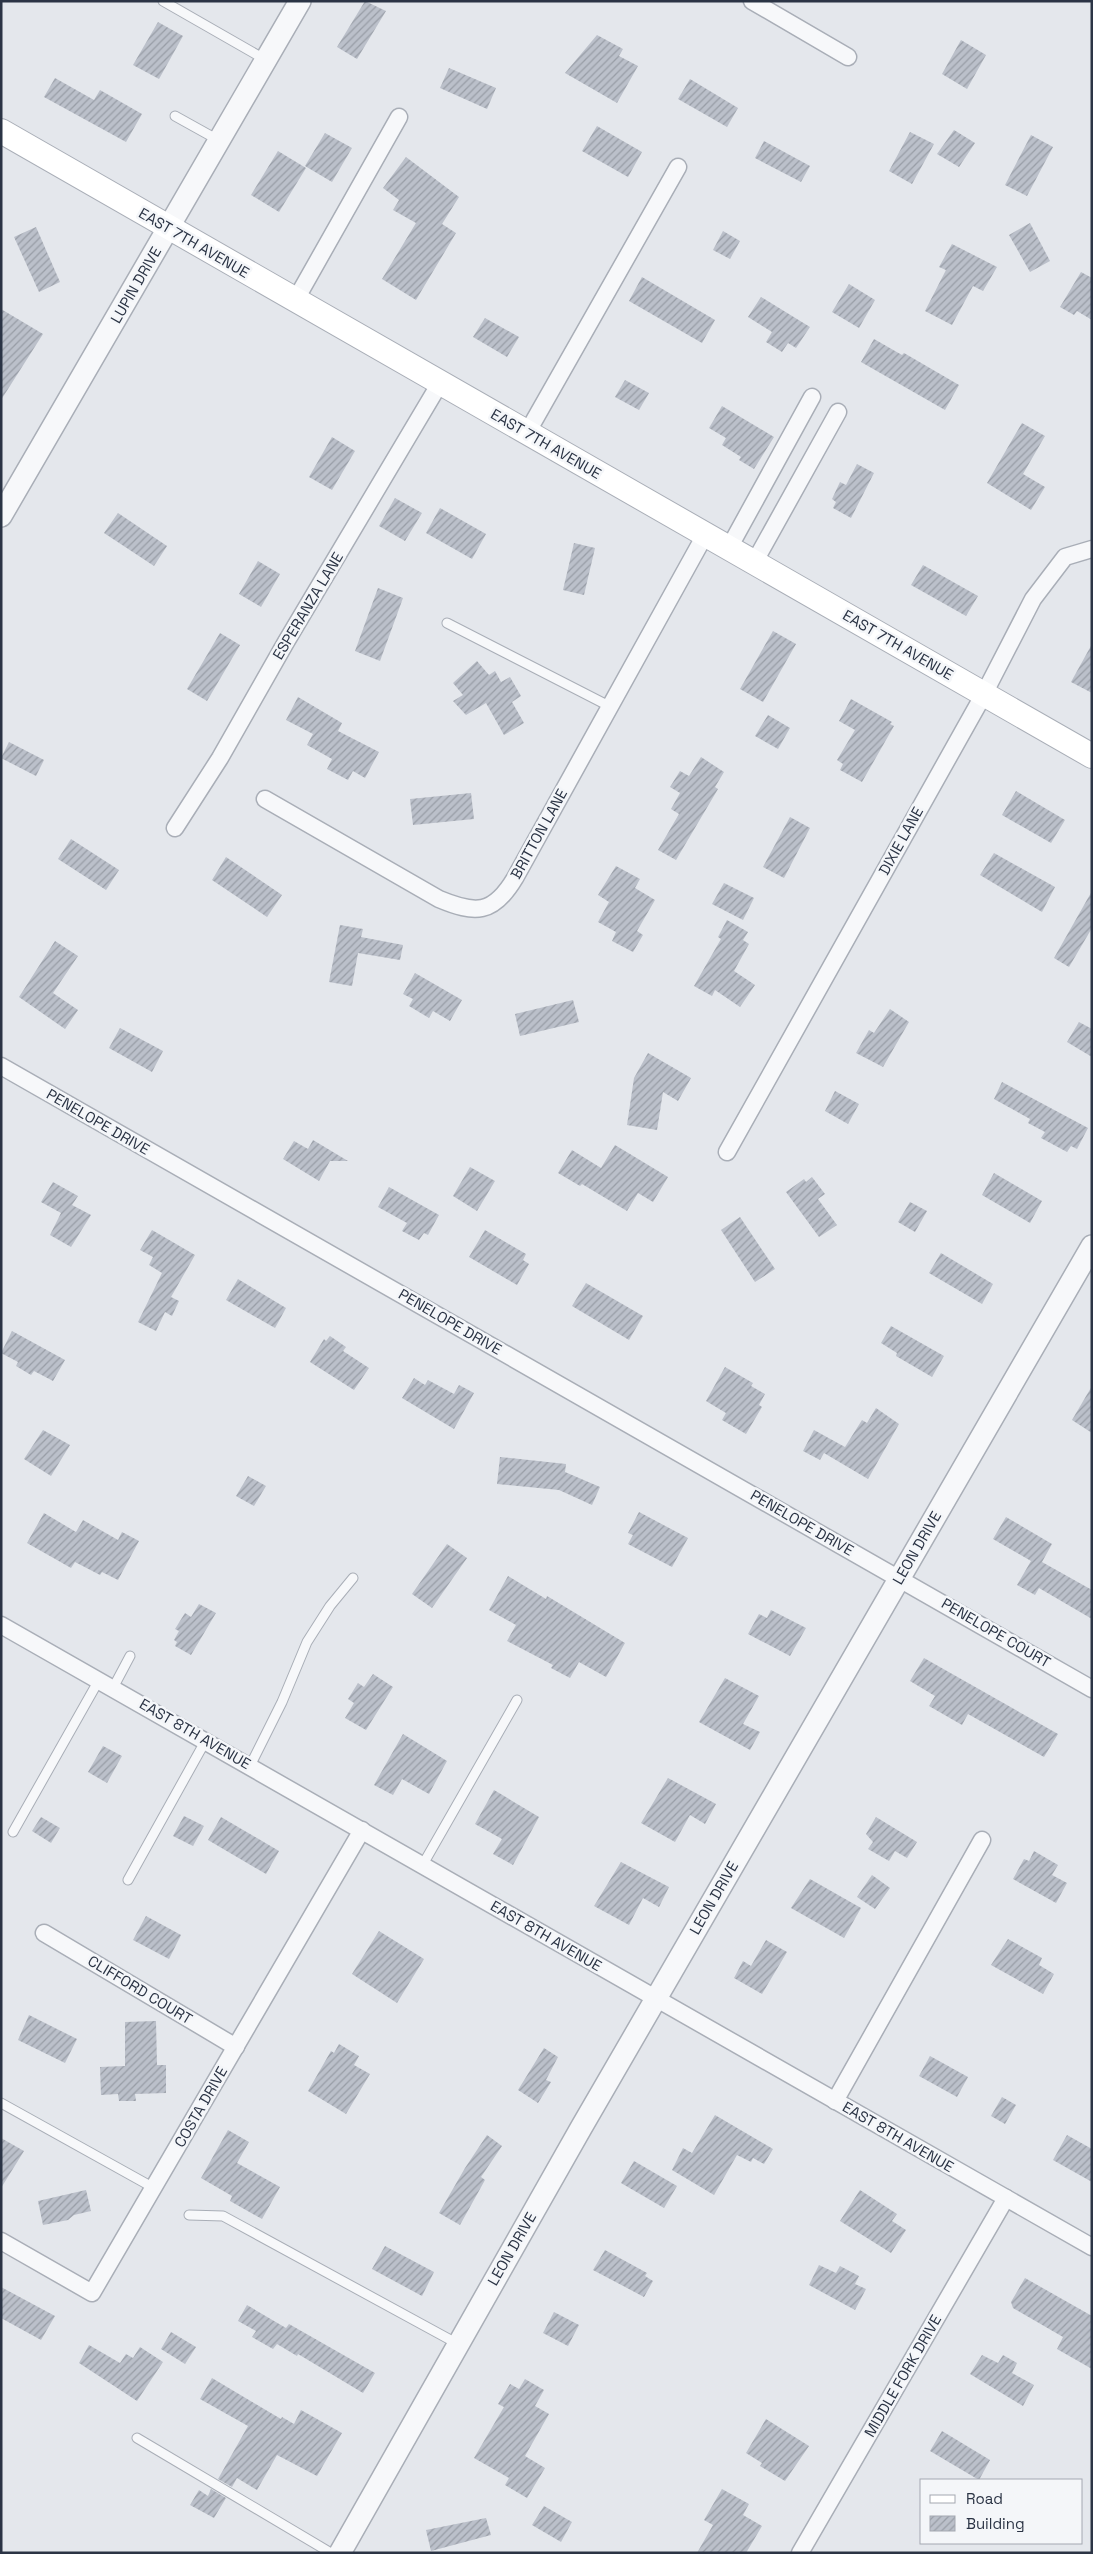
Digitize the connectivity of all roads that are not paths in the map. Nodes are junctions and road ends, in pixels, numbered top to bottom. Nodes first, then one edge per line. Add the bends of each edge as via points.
1 (163, 1) edge
2 (300, 1) edge
3 (752, 1) edge
4 (848, 57) dead end
5 (266, 60) junction
6 (174, 116) dead end
7 (399, 117) dead end
8 (1, 131) edge
9 (220, 141) junction
10 (678, 167) dead end
11 (169, 229) junction
12 (295, 301) junction
13 (440, 383) junction
14 (812, 398) dead end
15 (838, 412) dead end
16 (527, 433) junction
17 (1, 516) edge
18 (705, 535) junction
19 (728, 548) junction
20 (1092, 550) edge
21 (754, 563) junction
22 (447, 623) dead end
23 (984, 694) junction
24 (609, 706) junction
25 (1092, 756) edge
26 (264, 799) dead end
27 (175, 828) dead end
28 (1, 1066) edge
29 (727, 1152) dead end
30 (1092, 1246) edge
31 (353, 1578) dead end
32 (900, 1578) junction
33 (1, 1624) edge
34 (130, 1656) dead end
35 (106, 1684) junction
36 (1092, 1689) edge
37 (517, 1700) dead end
38 (206, 1740) junction
39 (250, 1766) junction
40 (362, 1830) junction
41 (13, 1832) dead end
42 (982, 1840) dead end
43 (422, 1866) junction
44 (128, 1880) dead end
45 (44, 1933) dead end
46 (656, 1999) junction
47 (236, 2047) junction
48 (835, 2100) junction
49 (1, 2103) edge
50 (154, 2188) junction
51 (1006, 2198) junction
52 (189, 2215) dead end
53 (1, 2241) edge
54 (1092, 2248) edge
55 (458, 2345) junction
56 (137, 2438) dead end
57 (331, 2553) edge
58 (340, 2553) edge
59 (800, 2553) edge

1 - 5 lane
2 - 5 street, LUPIN DRIVE
3 - 4 street
5 - 9 street, LUPIN DRIVE
6 - 9 lane
7 - 12 street
8 - 11 main road, EAST 7TH AVENUE
9 - 11 street, LUPIN DRIVE
10 - 16 street
11 - 12 main road, EAST 7TH AVENUE
11 - 17 street, LUPIN DRIVE
12 - 13 main road, EAST 7TH AVENUE
13 - 16 main road, EAST 7TH AVENUE
13 - 27 street, ESPERANZA LANE via 220,758
14 - 19 street
15 - 21 street
16 - 18 main road, EAST 7TH AVENUE
18 - 19 main road, EAST 7TH AVENUE
18 - 24 street, BRITTON LANE
19 - 21 main road, EAST 7TH AVENUE
20 - 23 street, DIXIE LANE via 1065,557 1033,599
21 - 23 main road, EAST 7TH AVENUE
22 - 24 lane
23 - 25 main road, EAST 7TH AVENUE
23 - 29 street, DIXIE LANE
24 - 26 street, BRITTON LANE via 506,893 495,904 482,909 463,908 439,899
28 - 32 street, PENELOPE DRIVE
30 - 32 street, LEON DRIVE
31 - 39 lane via 330,1606 308,1642
32 - 36 street, PENELOPE COURT
32 - 46 street, LEON DRIVE
33 - 35 street, EAST 8TH AVENUE
34 - 35 lane
35 - 38 street, EAST 8TH AVENUE
35 - 41 lane
37 - 43 lane
38 - 39 street, EAST 8TH AVENUE
38 - 44 lane
39 - 40 street, EAST 8TH AVENUE
40 - 43 street, EAST 8TH AVENUE
40 - 47 street, COSTA DRIVE
42 - 48 street
43 - 46 street, EAST 8TH AVENUE
45 - 47 street, CLIFFORD COURT
46 - 48 street, EAST 8TH AVENUE
46 - 55 street, LEON DRIVE
47 - 50 street, COSTA DRIVE
48 - 51 street, EAST 8TH AVENUE
49 - 50 lane
50 - 53 street, COSTA DRIVE via 92,2293
51 - 54 street, EAST 8TH AVENUE
51 - 59 street, MIDDLE FORK DRIVE
52 - 55 lane via 223,2216
55 - 58 street, LEON DRIVE
56 - 57 lane

